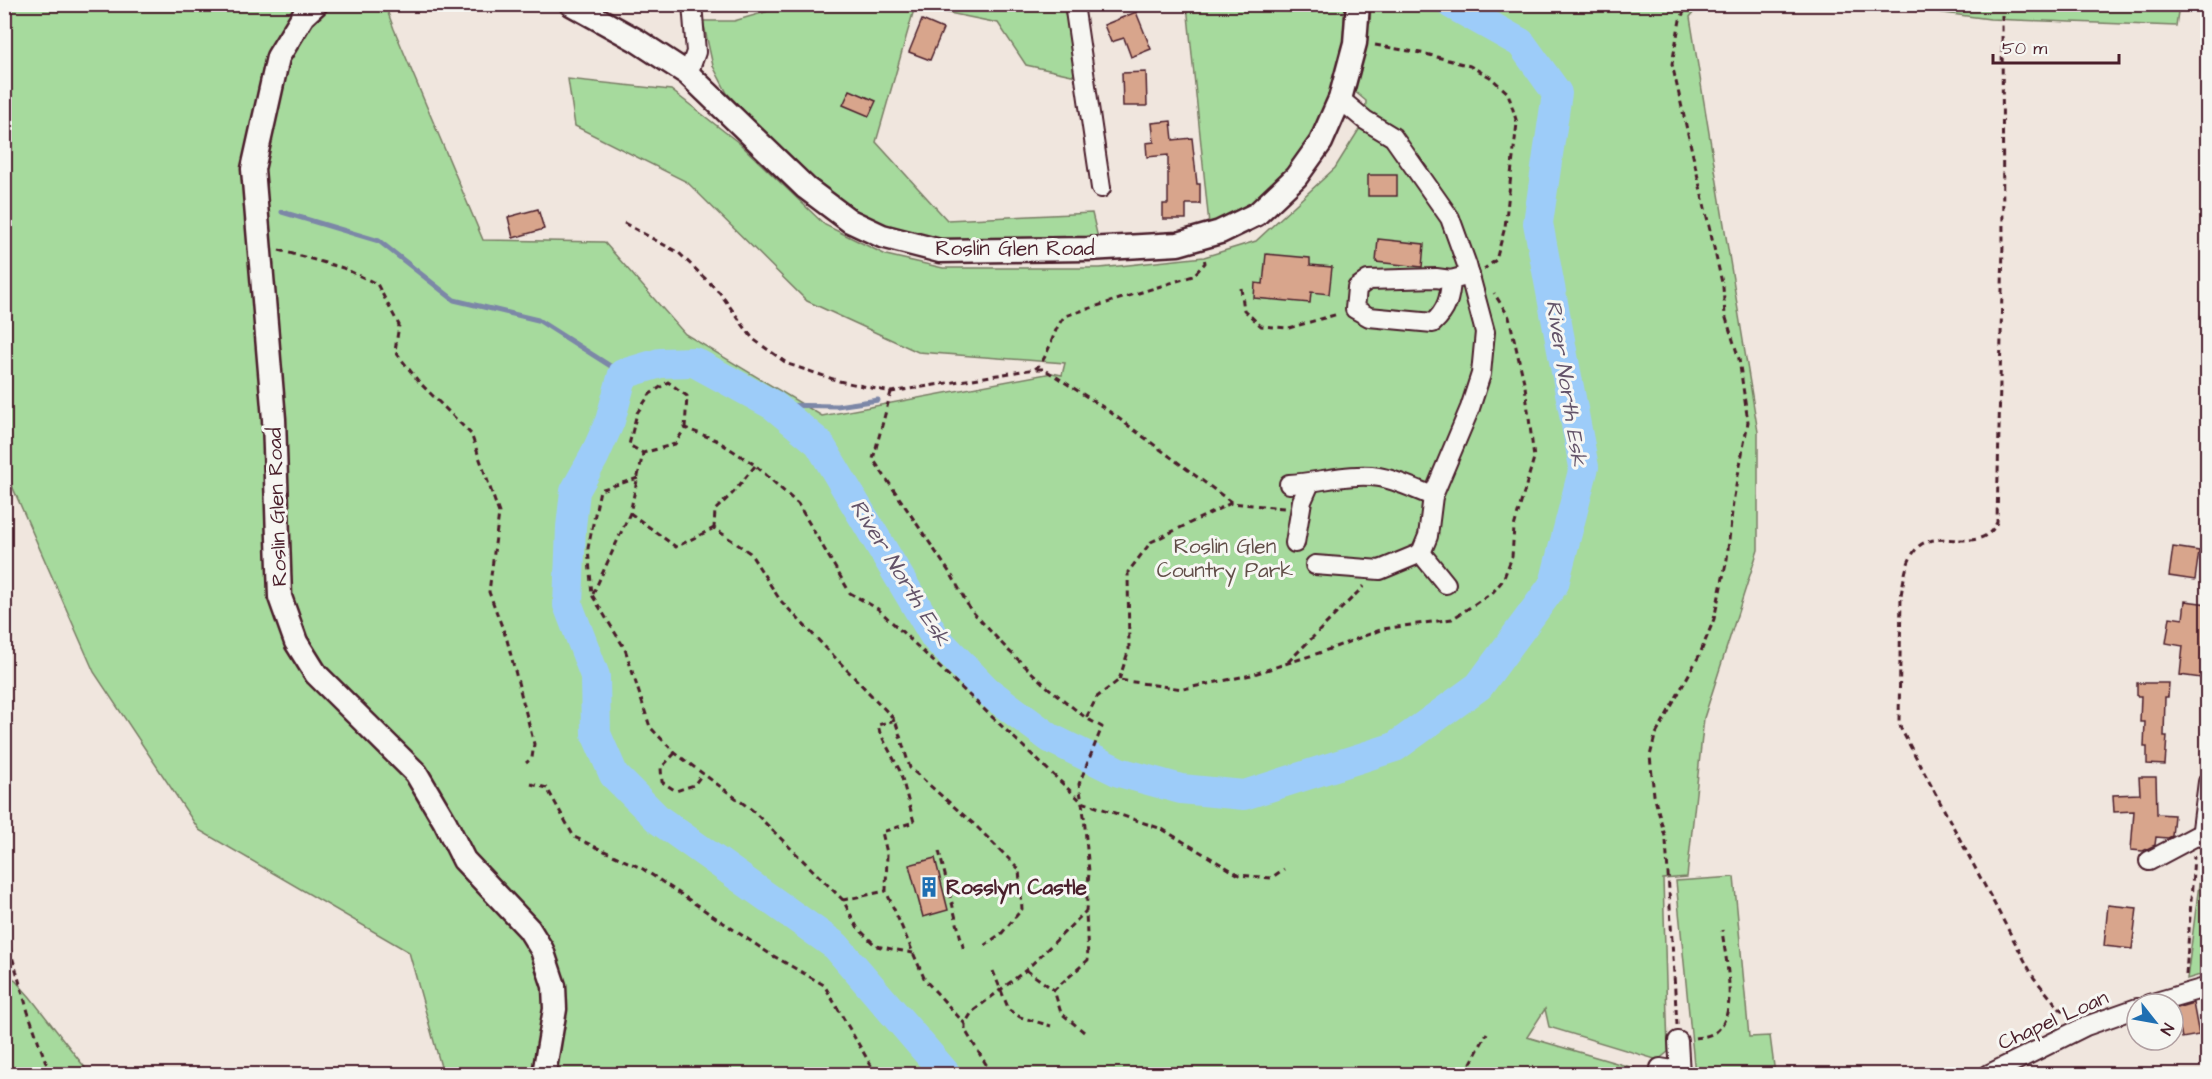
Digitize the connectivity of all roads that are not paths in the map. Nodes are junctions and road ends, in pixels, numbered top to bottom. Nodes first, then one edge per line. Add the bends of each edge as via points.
1 (316, 4) edge
2 (571, 4) edge
3 (692, 4) edge
4 (1074, 4) edge
5 (1358, 13) edge
6 (688, 74) junction
7 (1340, 99) junction
8 (1101, 188) dead end
9 (1470, 277) junction
10 (1451, 280) junction
11 (1310, 483) junction
12 (1289, 484) dead end
13 (1433, 496) junction
14 (1295, 543) dead end
15 (1421, 553) junction
16 (1314, 565) dead end
17 (1446, 584) dead end
18 (2208, 782) edge
19 (2201, 837) edge
20 (2149, 861) dead end
21 (2208, 987) edge
22 (2185, 992) edge
23 (2125, 1012) edge
24 (1678, 1041) road end
25 (1660, 1068) dead end
26 (1680, 1073) edge
27 (544, 1074) edge
28 (1989, 1074) edge

1 - 27 main road, Roslin Glen Road via 303,16 278,57 253,170 274,419 280,597 296,642 316,674 416,773 464,860 529,928 542,950 554,986 555,1009
2 - 6 main road, Roslin Glen Road
3 - 6 street via 696,52
4 - 8 street
5 - 7 main road, Roslin Glen Road via 1355,43
6 - 7 main road, Roslin Glen Road via 806,188 850,221 882,236 940,251 1178,244 1220,232 1257,214 1288,184 1321,142
7 - 9 street via 1393,137 1450,219
9 - 10 street
9 - 13 street via 1485,333 1481,374
10 - 10 street via 1368,280 1357,288 1355,309 1369,317 1433,323 1449,300
11 - 12 street
11 - 13 street via 1378,476
11 - 14 street via 1302,501
13 - 15 street via 1428,536
15 - 16 street via 1380,570
15 - 17 street
18 - 19 street
19 - 20 street
21 - 22 street
23 - 28 street, Chapel Loan via 2086,1026
24 - 26 street
25 - 26 street

